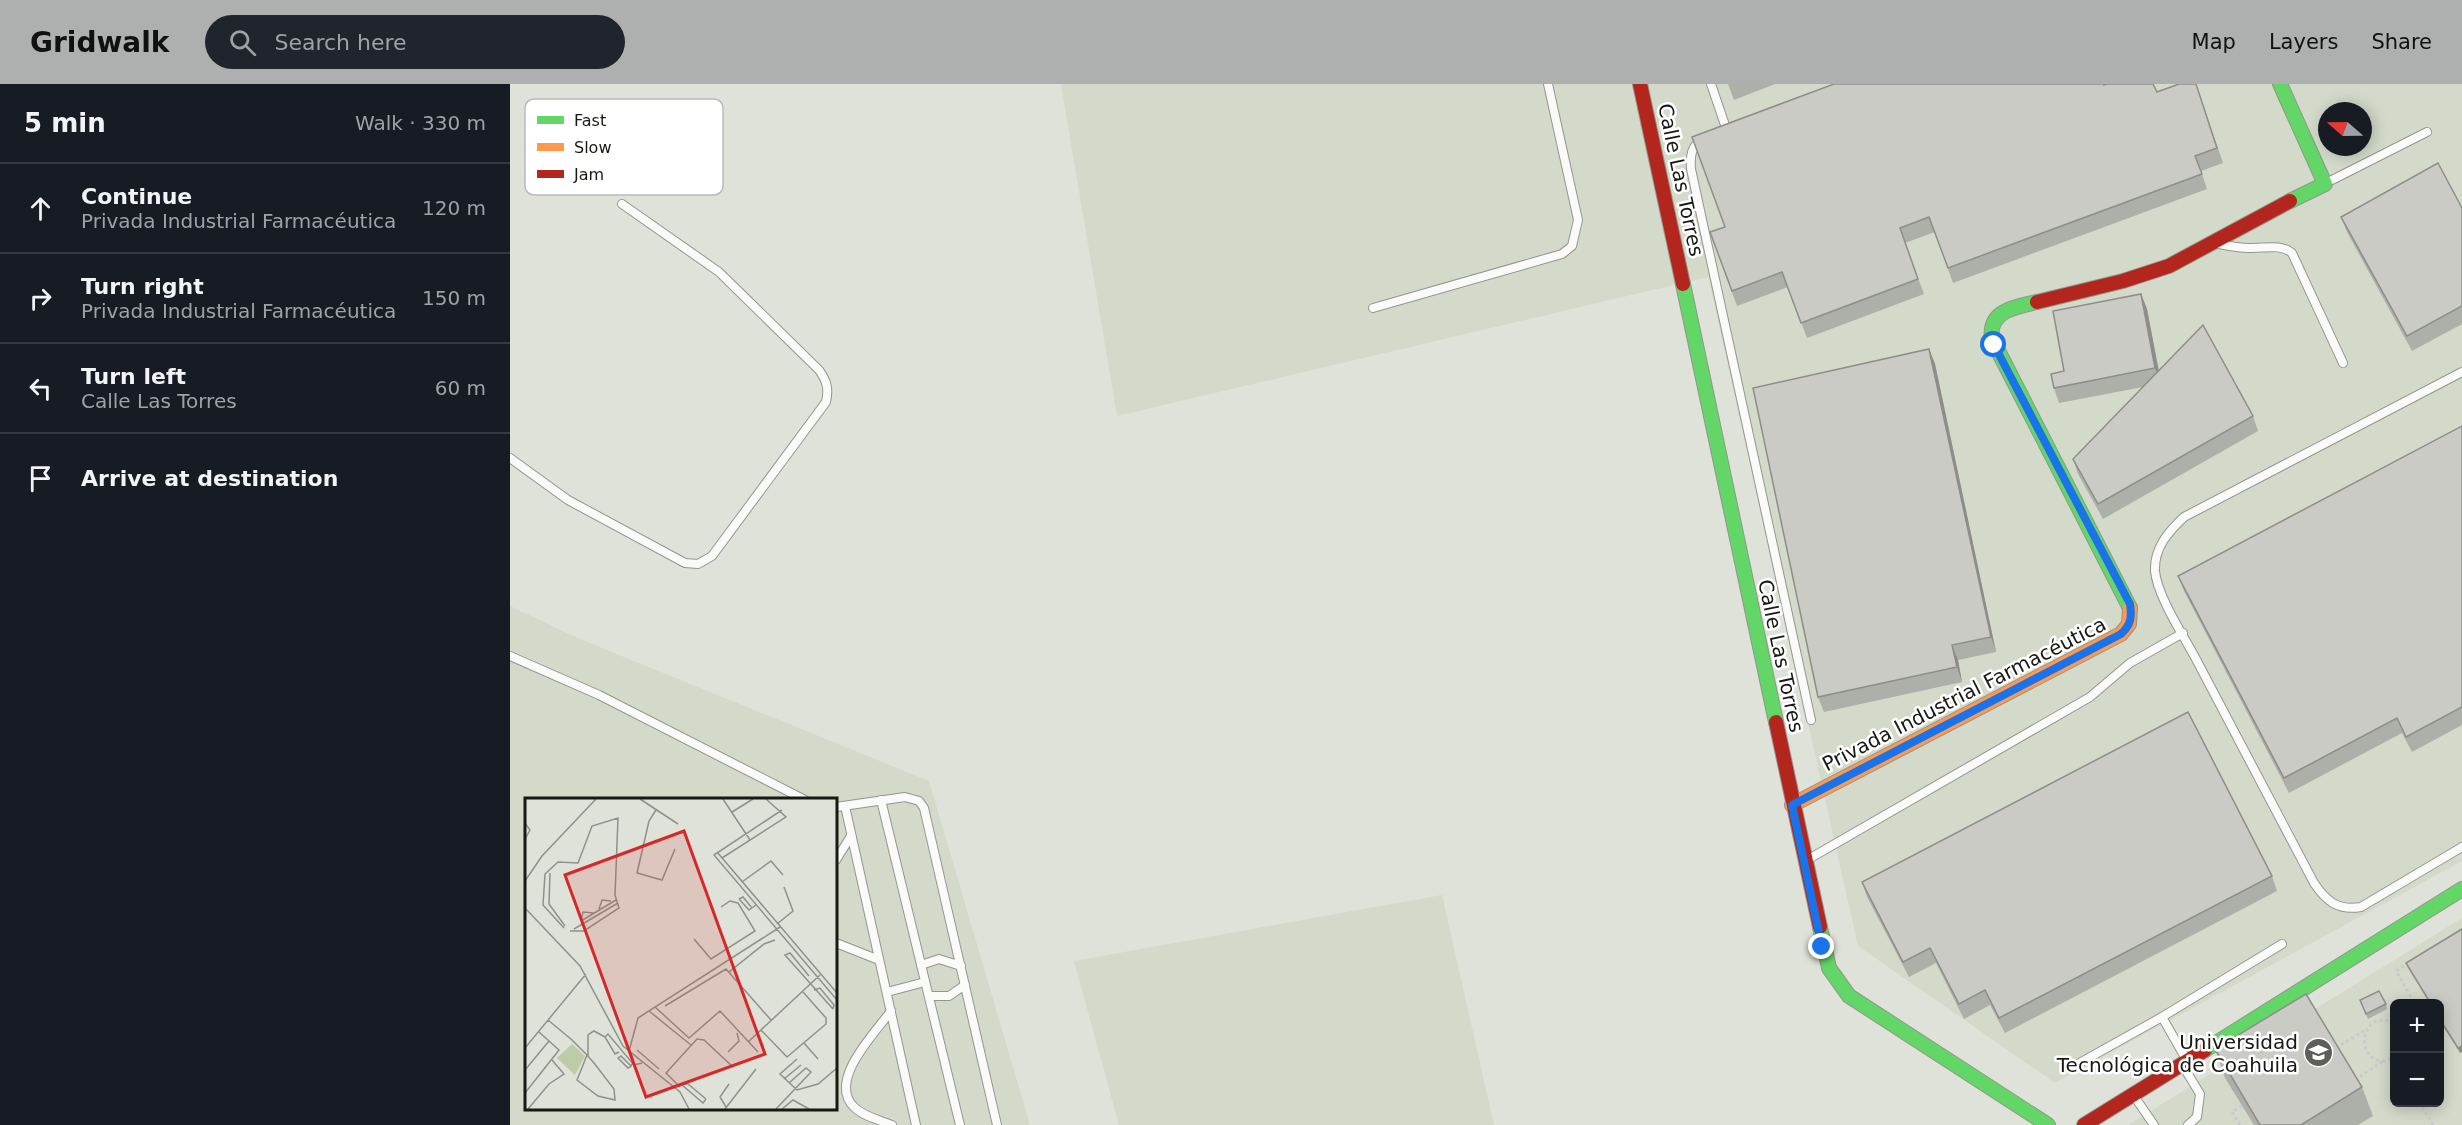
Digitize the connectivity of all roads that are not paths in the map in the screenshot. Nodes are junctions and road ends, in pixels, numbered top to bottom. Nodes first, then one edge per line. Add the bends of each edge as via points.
1 (1548, 84) edge
2 (1640, 84) edge
3 (1711, 84) edge
4 (2280, 84) edge
5 (1737, 124) edge
6 (1726, 128) junction
7 (1717, 132) edge
8 (2427, 132) dead end
9 (1707, 136) edge
10 (2325, 184) junction
11 (622, 204) dead end
12 (2213, 242) junction
13 (1373, 308) dead end
14 (2343, 363) dead end
15 (2462, 372) edge
16 (510, 458) edge
17 (2182, 633) junction
18 (510, 656) edge
19 (1811, 720) dead end
20 (801, 798) edge
21 (881, 800) junction
22 (1792, 805) junction
23 (840, 807) edge
24 (851, 836) junction
25 (2462, 847) edge
26 (837, 858) edge
27 (1804, 862) junction
28 (2462, 889) edge
29 (837, 943) edge
30 (2282, 944) dead end
31 (879, 960) junction
32 (921, 965) junction
33 (961, 966) junction
34 (925, 982) junction
35 (965, 985) junction
36 (886, 992) junction
37 (929, 996) junction
38 (891, 1011) junction
39 (2162, 1017) junction
40 (2185, 1064) junction
41 (2076, 1065) dead end
42 (2133, 1096) junction
43 (892, 1125) edge
44 (916, 1125) edge
45 (960, 1125) edge
46 (997, 1125) edge
47 (2049, 1125) edge
48 (2084, 1125) edge
49 (2154, 1125) edge
50 (2188, 1125) edge

1 - 13 lane via 1578,220 1572,246 1562,254
2 - 22 street, Calle Las Torres
3 - 6 lane
4 - 10 street
5 - 6 lane
6 - 7 lane
8 - 10 lane, Privada Industrial Farmacéutica
9 - 19 lane via 1692,149 1691,169
10 - 12 street, Privada Industrial Farmacéutica
11 - 16 lane via 737,288 819,370 828,389 826,402 712,556 698,564 685,563 585,510
12 - 14 lane via 2247,248 2286,248 2292,253
12 - 22 street, Privada Industrial Farmacéutica via 2147,274 2007,309 1991,327 1994,345 2130,604 2132,617 2127,629
15 - 17 lane via 2175,525 2157,552 2155,568 2157,584
17 - 25 lane via 2314,883 2331,903 2351,909 2361,907
17 - 27 lane via 2130,663 2090,697
18 - 20 lane via 599,694
21 - 23 lane
21 - 32 lane
21 - 33 lane via 913,798 924,808
22 - 27 street, Calle Las Torres
23 - 24 lane
24 - 26 lane
24 - 31 lane
27 - 47 street, Calle Las Torres via 1829,968 1849,996
28 - 40 street
29 - 31 lane
30 - 39 lane
31 - 36 lane
32 - 33 lane via 939,959
32 - 34 lane
33 - 35 lane
34 - 36 lane
34 - 37 lane
35 - 37 lane via 949,996
35 - 46 lane
36 - 38 lane
37 - 45 lane
38 - 43 lane via 850,1068 846,1087 856,1109
38 - 44 lane
39 - 40 lane
39 - 41 lane
40 - 42 street
40 - 50 lane via 2200,1094 2197,1118
42 - 48 street
42 - 49 lane

